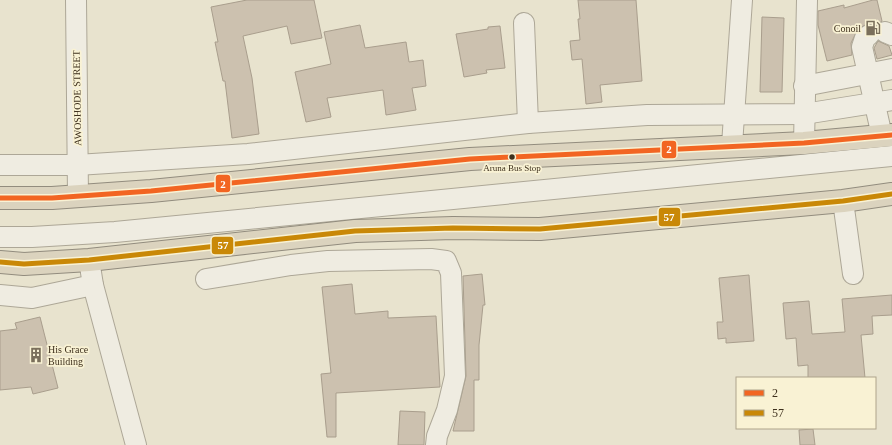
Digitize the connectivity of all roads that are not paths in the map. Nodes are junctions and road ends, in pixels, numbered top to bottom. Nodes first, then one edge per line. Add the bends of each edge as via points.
1 (76, 0) edge
2 (742, 0) edge
3 (807, 0) edge
4 (524, 23) dead end
5 (882, 34) edge
6 (892, 70) edge
7 (868, 75) junction
8 (804, 86) junction
9 (883, 101) edge
10 (804, 114) junction
11 (734, 115) junction
12 (528, 123) junction
13 (887, 135) edge
14 (804, 143) junction
15 (732, 145) junction
16 (892, 156) edge
17 (0, 165) edge
18 (77, 165) junction
19 (892, 194) edge
20 (78, 196) junction
21 (0, 198) edge
22 (843, 201) junction
23 (0, 237) edge
24 (89, 260) junction
25 (0, 262) edge
26 (853, 274) dead end
27 (206, 279) dead end
28 (93, 285) junction
29 (0, 295) edge
30 (136, 445) edge
31 (436, 445) edge

1 - 18 street, AWOSHODE STREET
2 - 11 street
3 - 8 street
4 - 12 street
5 - 7 street via 865,38 862,47
6 - 7 street
7 - 8 street
7 - 9 street
8 - 10 street
9 - 10 street
9 - 13 street
10 - 11 street
10 - 14 street
11 - 12 street via 647,115
11 - 15 street
12 - 18 street via 248,154
13 - 14 highway
14 - 15 highway
15 - 20 highway via 470,159
16 - 23 street via 115,232
17 - 18 street
18 - 20 street, AWOSHODE STREET
19 - 22 highway
20 - 21 highway
22 - 24 highway via 540,229 355,231
22 - 26 street
24 - 25 highway via 24,264
24 - 28 street
27 - 31 street via 291,264 328,261 446,261 451,273 455,376
28 - 29 street via 32,298
28 - 30 street

